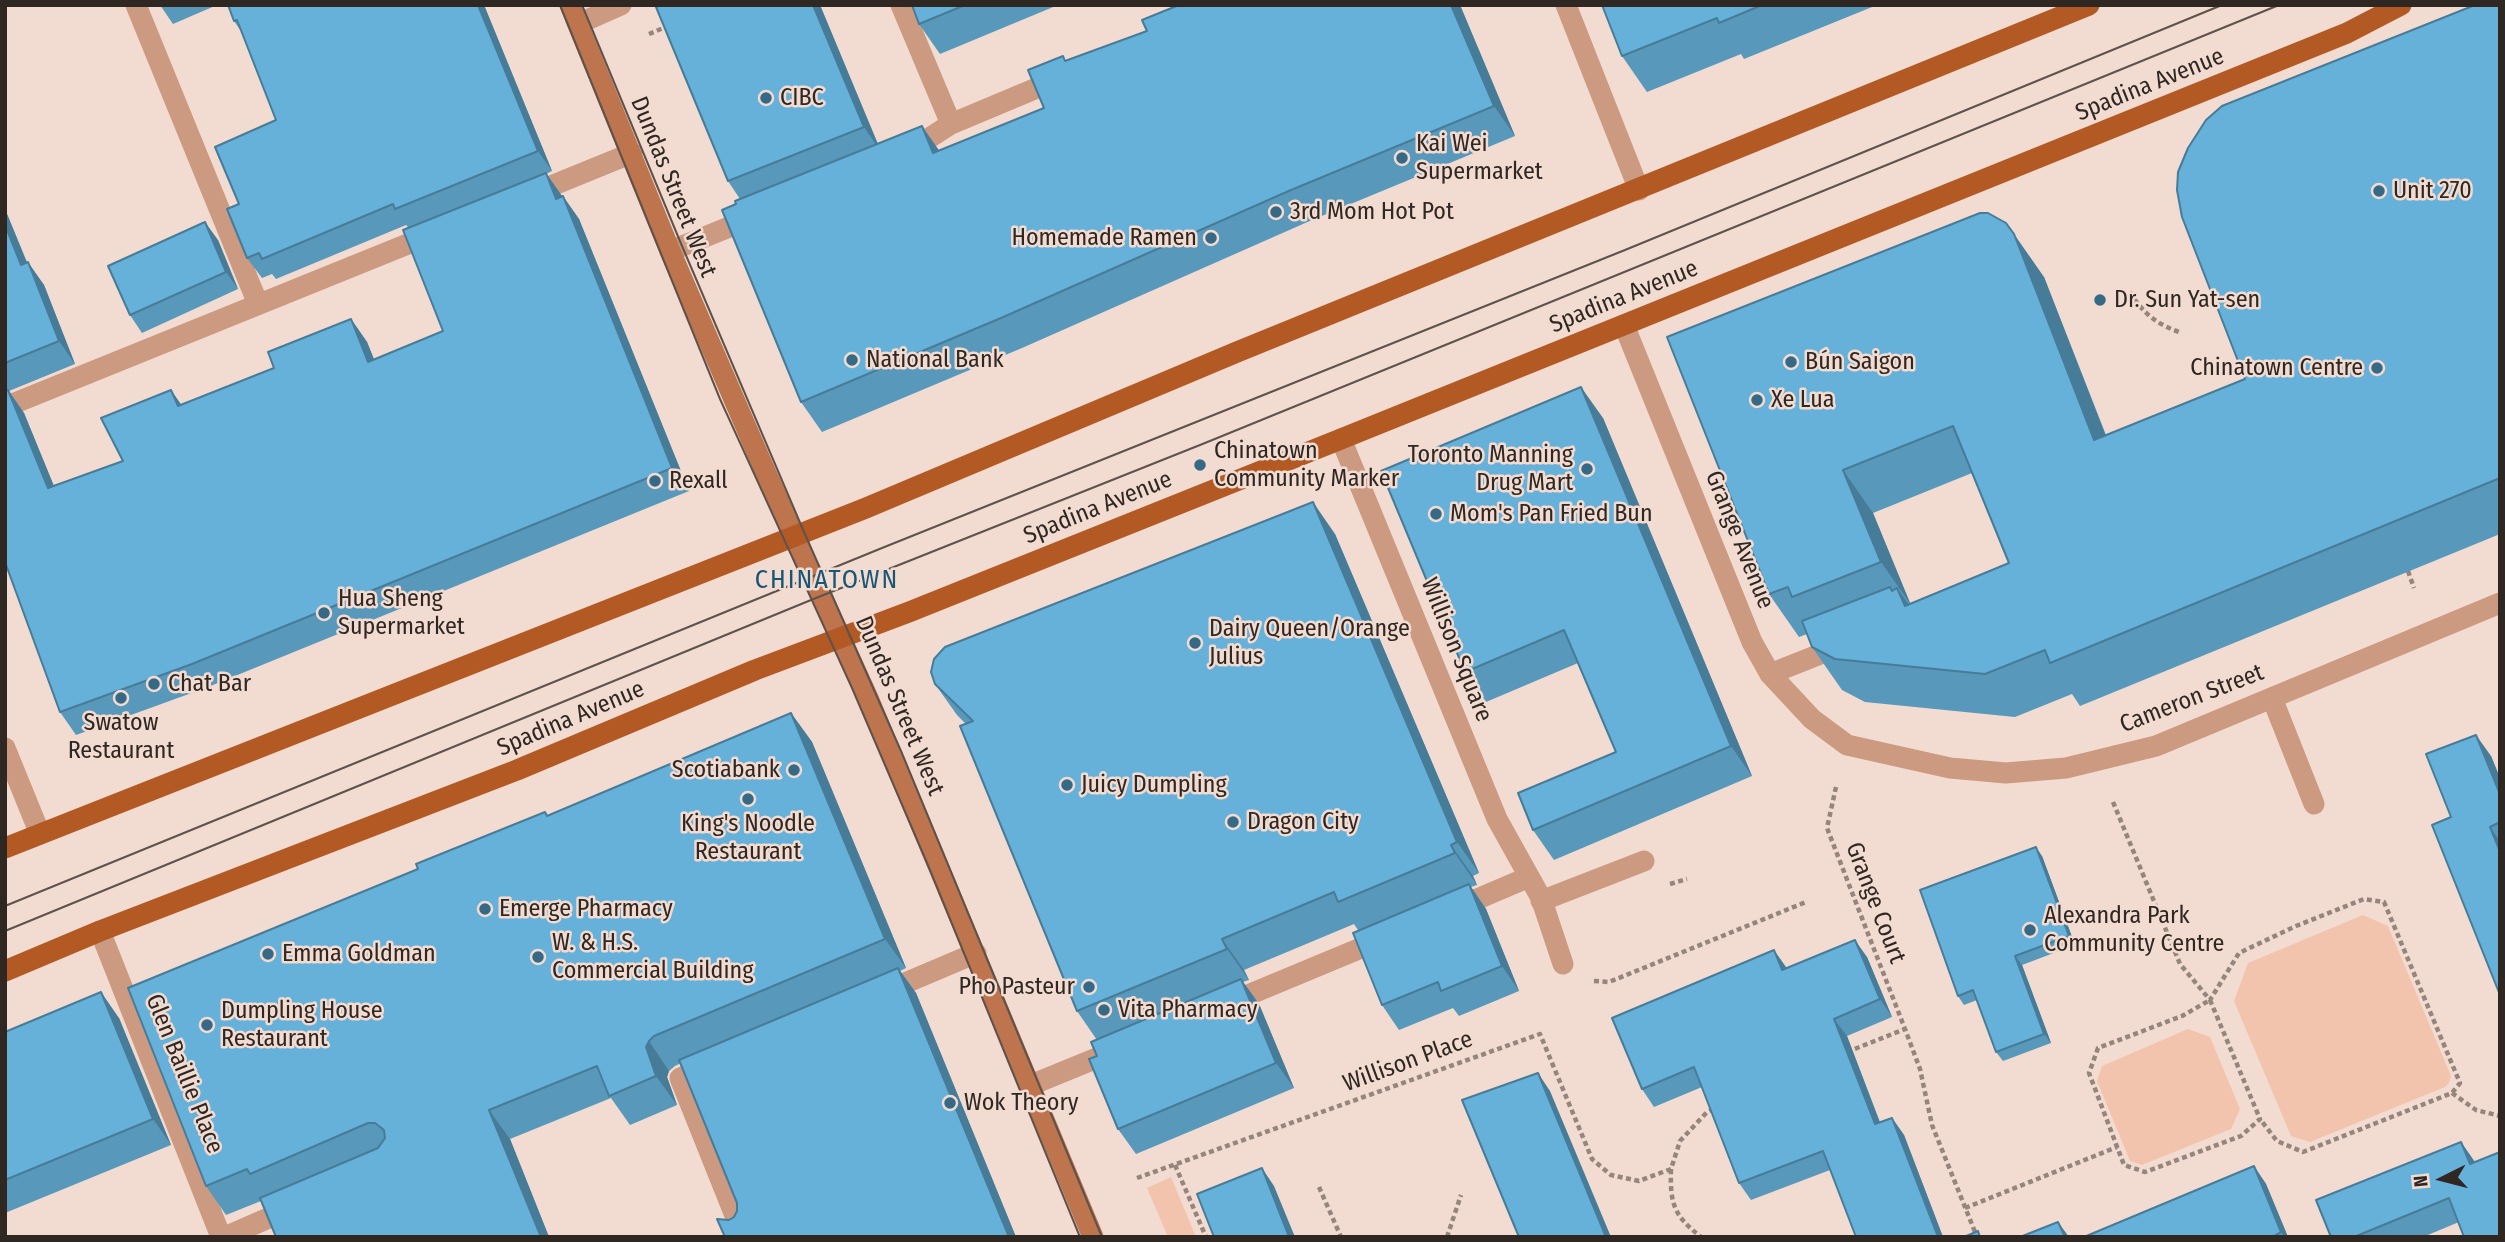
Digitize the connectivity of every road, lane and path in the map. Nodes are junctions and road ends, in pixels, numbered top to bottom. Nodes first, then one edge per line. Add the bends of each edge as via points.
1 (136, 5) edge
2 (621, 5) edge
3 (901, 5) edge
4 (1566, 5) edge
5 (2089, 5) edge
6 (2392, 7) edge
7 (574, 14) edge
8 (671, 25) edge
9 (649, 34) dead end
10 (1087, 67) edge
11 (951, 124) junction
12 (632, 153) junction
13 (892, 162) edge
14 (1639, 190) junction
15 (514, 201) edge
16 (767, 212) edge
17 (450, 227) edge
18 (670, 251) junction
19 (2130, 292) dead end
20 (258, 304) junction
21 (1624, 325) junction
22 (2182, 333) dead end
23 (5, 407) edge
24 (1341, 439) junction
25 (793, 536) junction
26 (2408, 571) edge
27 (2414, 588) dead end
28 (2500, 603) edge
29 (1866, 636) edge
30 (841, 638) junction
31 (1770, 674) junction
32 (2272, 698) junction
33 (1847, 745) joint
34 (5, 748) edge
35 (1836, 787) dead end
36 (2113, 802) dead end
37 (2314, 804) dead end
38 (40, 834) junction
39 (5, 848) edge
40 (1644, 861) dead end
41 (1529, 877) junction
42 (1541, 901) junction
43 (1806, 902) dead end
44 (1437, 916) edge
45 (100, 931) junction
46 (1399, 932) edge
47 (976, 953) junction
48 (1563, 964) dead end
49 (5, 971) edge
50 (1585, 976) dead end
51 (871, 998) edge
52 (2210, 1000) junction
53 (1199, 1015) edge
54 (1905, 1029) junction
55 (1138, 1041) edge
56 (1845, 1053) edge
57 (727, 1058) edge
58 (1031, 1085) junction
59 (2452, 1093) junction
60 (1717, 1107) edge
61 (2500, 1116) edge
62 (2260, 1119) junction
63 (2117, 1146) junction
64 (1175, 1165) junction
65 (1671, 1169) junction
66 (1138, 1178) dead end
67 (1318, 1187) dead end
68 (1461, 1195) dead end
69 (309, 1201) edge
70 (1965, 1208) junction
71 (742, 1233) edge
72 (223, 1237) edge
73 (1093, 1237) edge
74 (1206, 1237) edge
75 (1341, 1237) edge
76 (1447, 1237) edge
77 (1701, 1237) edge
78 (1977, 1237) edge

1 - 20 street
2 - 7 street
3 - 11 street
4 - 14 street
5 - 14 main road
6 - 21 main road, Spadina Avenue via 2347,33
7 - 12 main road, Dundas Street West
8 - 9 path
10 - 11 street
11 - 13 street
12 - 15 street
12 - 18 main road, Dundas Street West
14 - 25 main road
16 - 18 street
17 - 20 street
18 - 25 main road, Dundas Street West
19 - 22 path via 2151,319
20 - 23 street
21 - 24 main road, Spadina Avenue
21 - 31 street, Grange Avenue via 1752,642
24 - 30 main road, Spadina Avenue
24 - 41 street, Willison Square via 1497,819
25 - 30 main road, Dundas Street West
25 - 38 main road
26 - 27 path
28 - 32 street, Cameron Street
29 - 31 street
30 - 45 main road, Spadina Avenue via 517,770
30 - 47 main road, Dundas Street West
31 - 33 street, Grange Avenue via 1812,719
32 - 33 street, Cameron Street via 2156,746 2066,768 2006,773 1950,768
32 - 37 street
34 - 38 street
35 - 54 path, Grange Court via 1826,828
36 - 52 path via 2180,964
38 - 39 main road
40 - 42 street
41 - 42 street, Willison Square
41 - 44 street
42 - 48 street, Willison Square
43 - 50 path via 1609,982
45 - 49 main road, Spadina Avenue
45 - 72 street, Glen Baillie Place
46 - 53 street
47 - 51 street
47 - 58 main road, Dundas Street West
52 - 59 path via 2239,953 2364,899 2384,902 2460,1083
52 - 62 path
52 - 63 path via 2182,1016 2098,1048 2089,1073
54 - 56 path
54 - 70 path, Grange Court via 1920,1069 1932,1125
55 - 58 street
57 - 71 street via 680,1079
58 - 73 main road, Dundas Street West
59 - 61 path via 2476,1110
59 - 62 path via 2303,1152 2277,1140
60 - 65 path via 1680,1141
62 - 63 path via 2241,1136 2145,1172 2124,1165
63 - 70 path
64 - 65 path, Willison Place via 1540,1034 1592,1159 1611,1175 1639,1181
64 - 66 path, Willison Place
64 - 74 path
65 - 77 path via 1670,1196 1682,1223
67 - 75 path
68 - 76 path
69 - 72 street
70 - 78 path, Grange Court

